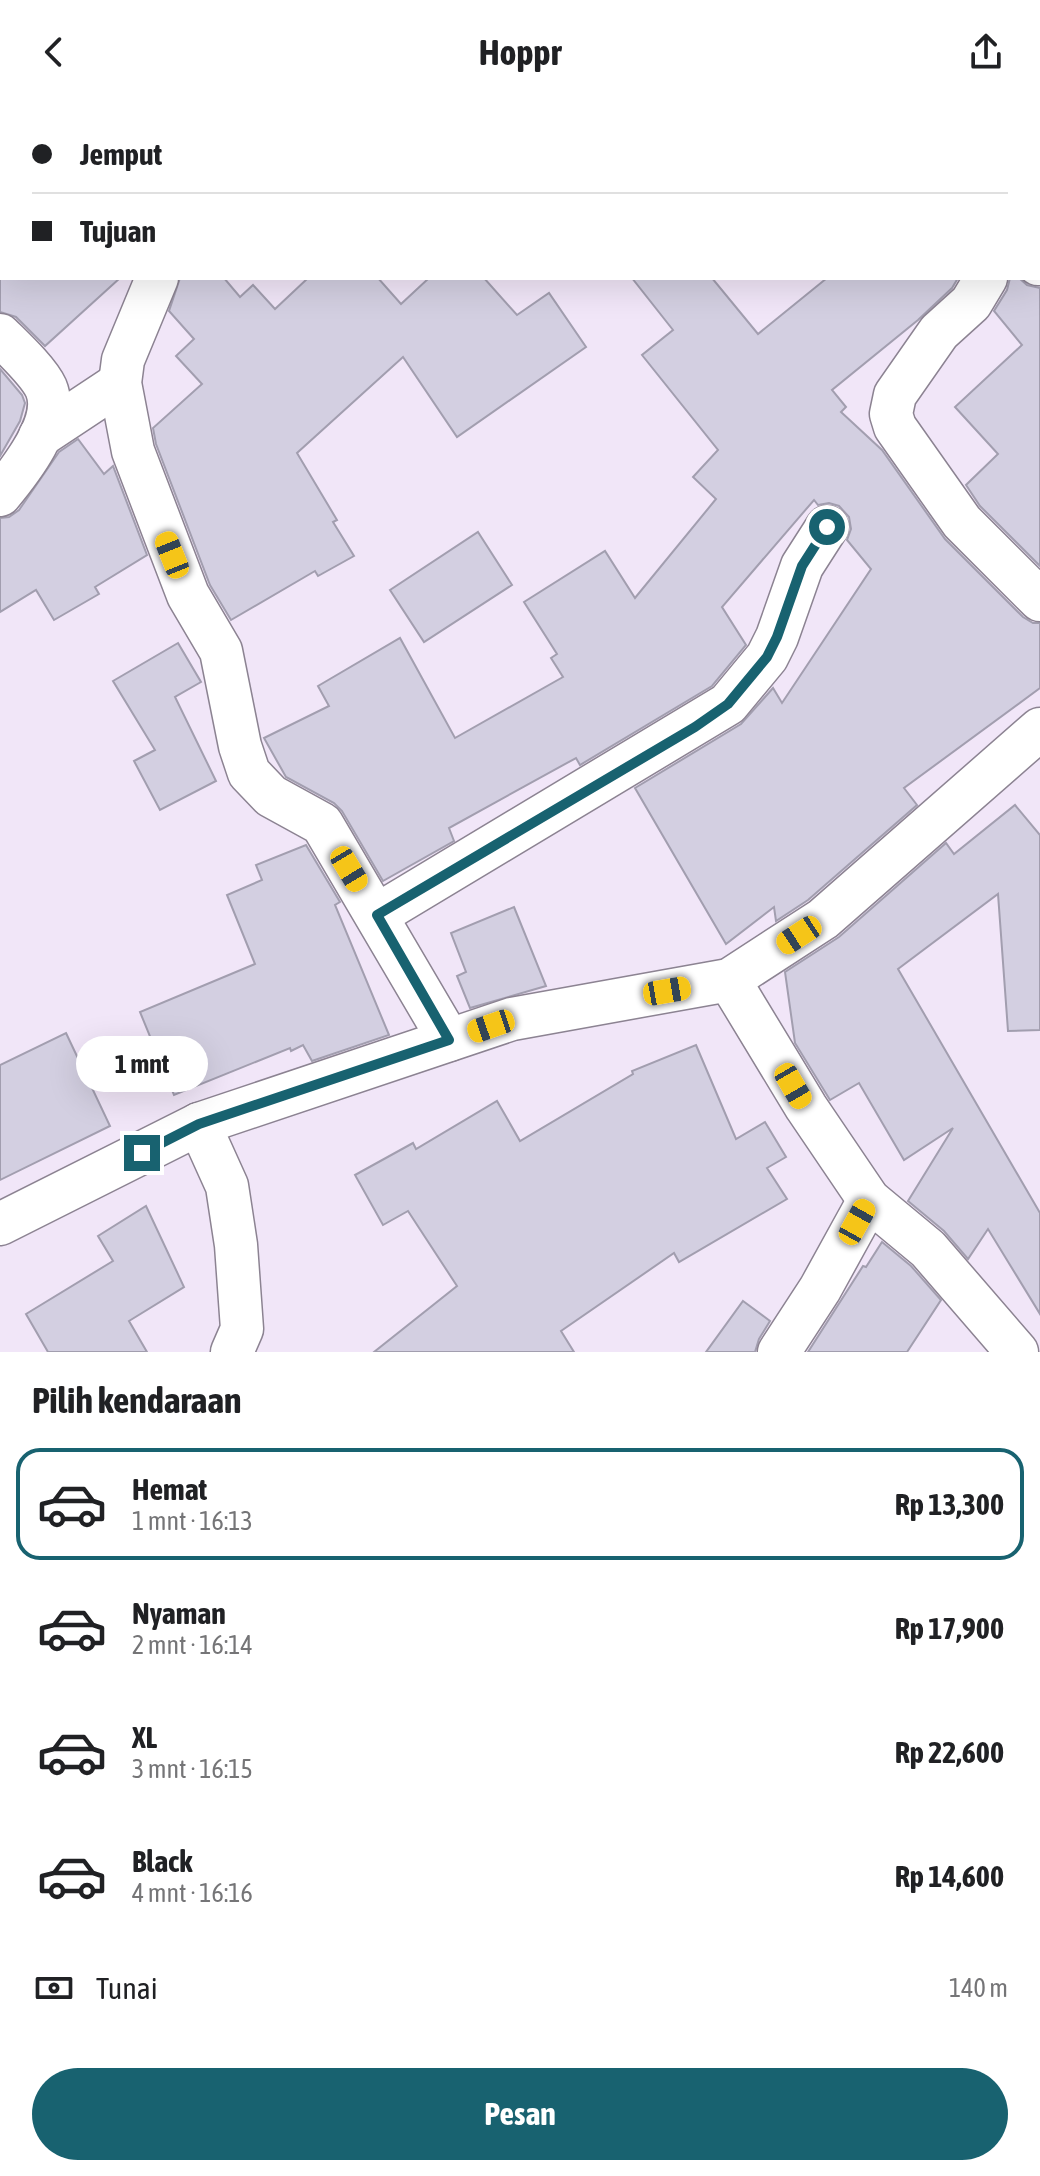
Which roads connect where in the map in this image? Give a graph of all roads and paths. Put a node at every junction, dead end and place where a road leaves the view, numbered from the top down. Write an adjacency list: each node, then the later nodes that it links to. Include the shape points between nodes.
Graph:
1 (156, 280): 4 (street, via 123,360)
2 (985, 280): 8 (street, via 971,303 939,332 895,395 891,414 962,522)
3 (0, 335): 5 (street, via 47,390 48,412)
4 (120, 383): 5 (street); 10 (street, via 133,451 164,535 188,595 221,651 249,773 271,796 318,819)
5 (40, 436): 6 (street)
6 (0, 495)
7 (827, 527): 10 (street, via 802,566 767,657 728,704)
8 (1040, 600)
9 (1040, 729): 11 (street, via 823,919)
10 (377, 915): 12 (street)
11 (729, 980): 12 (street, via 512,1019); 14 (street)
12 (449, 1040): 13 (street)
13 (199, 1124): 15 (street); 16 (street, via 227,1186 236,1245 242,1329)
14 (869, 1200): 17 (street); 18 (street, via 928,1249)
15 (0, 1224)
16 (232, 1352)
17 (779, 1352)
18 (1017, 1352)

